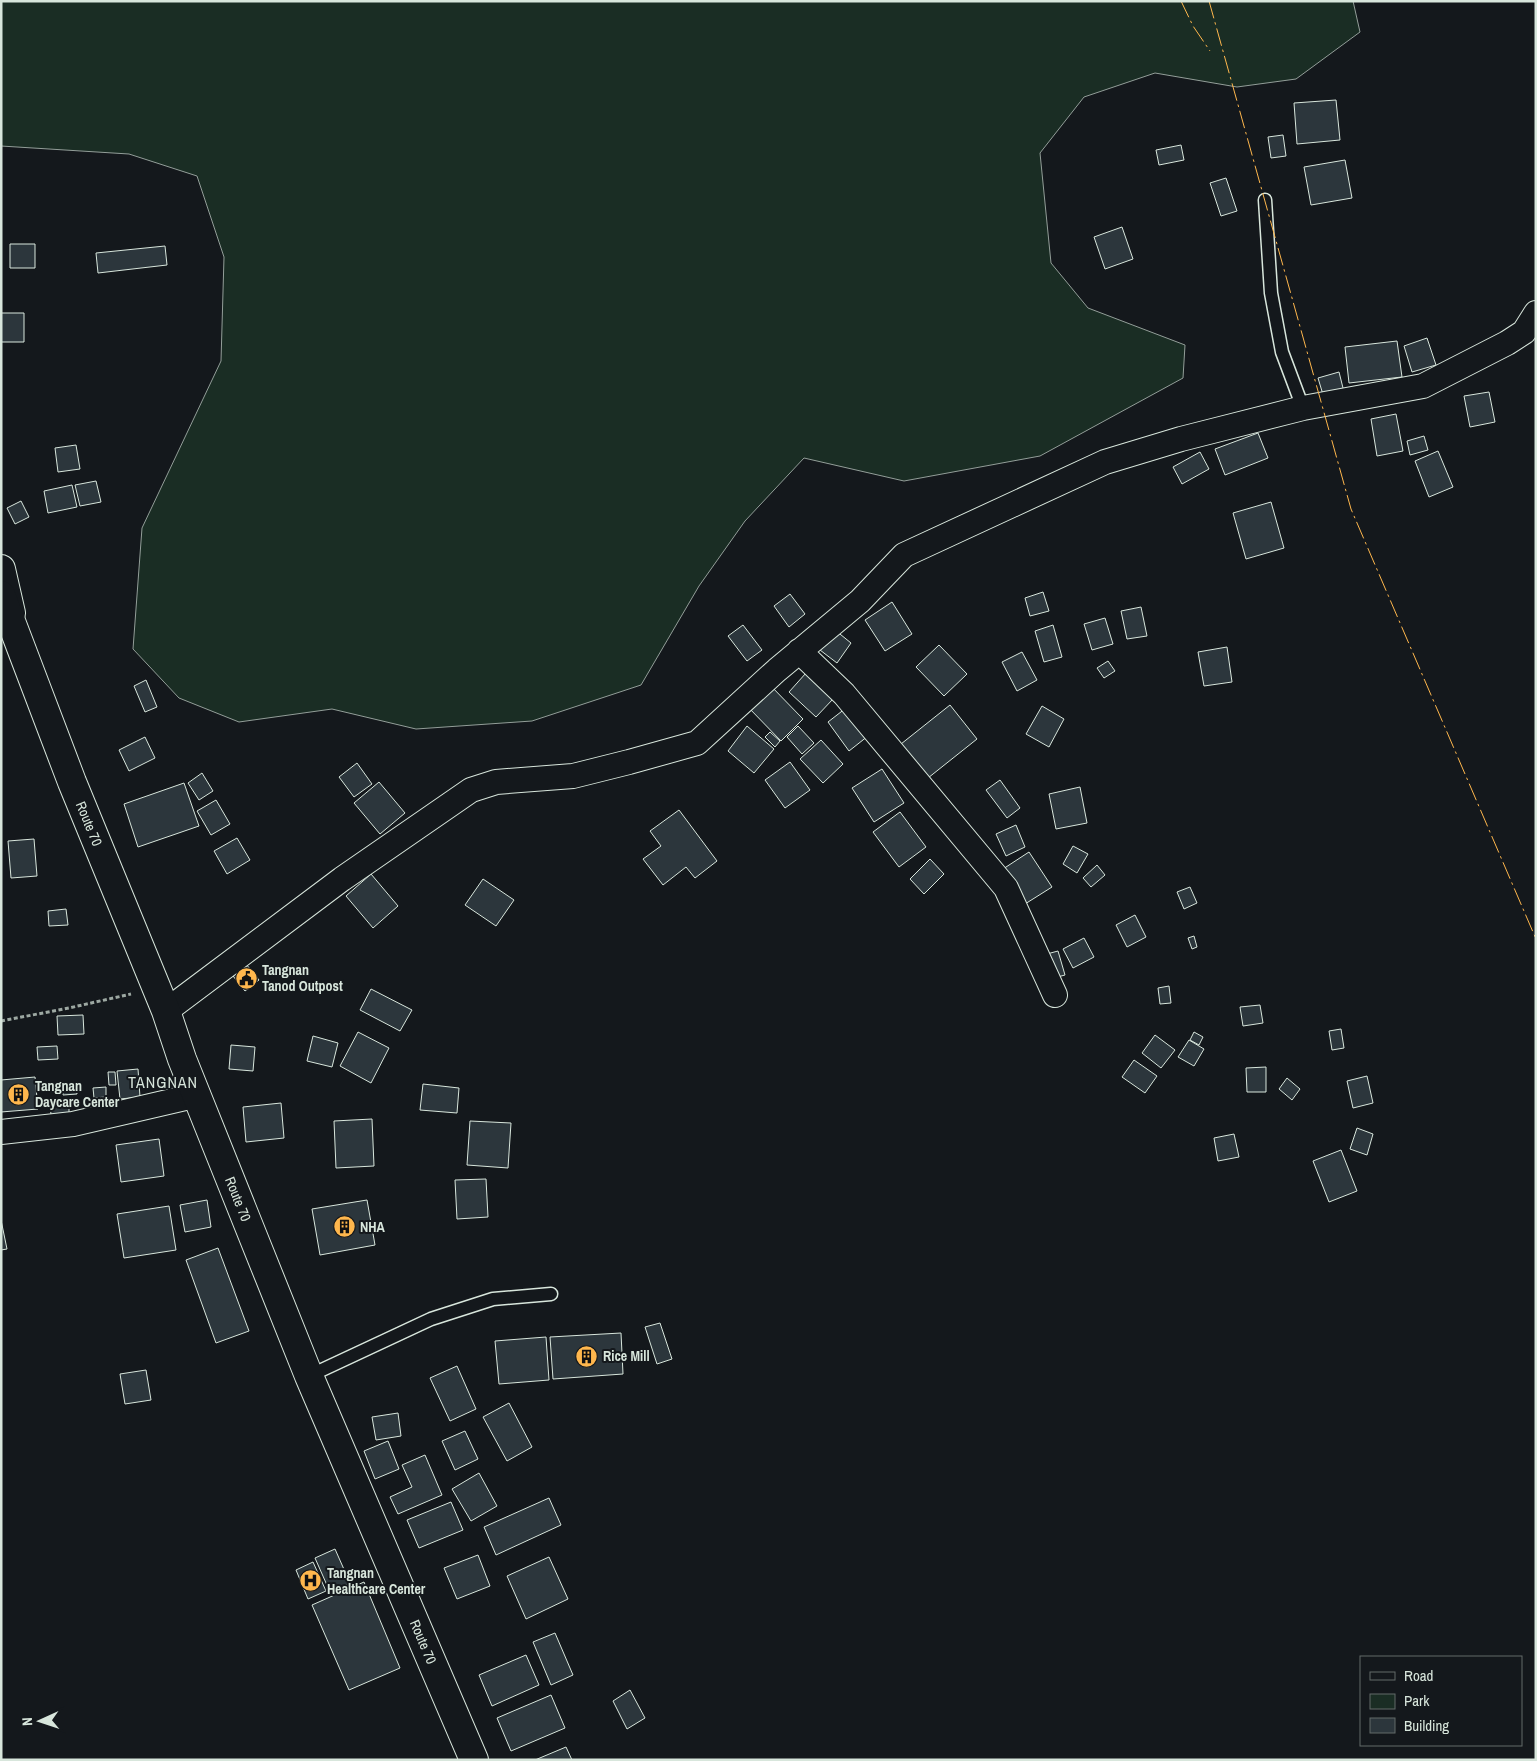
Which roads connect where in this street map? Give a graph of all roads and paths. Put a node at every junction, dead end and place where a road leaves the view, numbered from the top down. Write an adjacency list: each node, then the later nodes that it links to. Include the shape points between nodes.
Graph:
1 (1265, 200): 3 (lane, via 1271,293 1280,344)
2 (1536, 313): 3 (street, via 1524,332 1507,343 1422,386)
3 (1303, 408): 7 (street, via 1105,462 904,555 860,601)
4 (1, 569): 6 (highway, Route 70)
5 (1, 595): 6 (highway, Route 70)
6 (16, 634): 9 (highway, Route 70, via 72,782)
7 (799, 651): 8 (street, via 844,694 1006,888); 9 (street, via 697,743 573,776 496,782 471,790)
8 (1055, 995)
9 (161, 999): 10 (path, via 68,1008); 11 (highway, Route 70)
10 (1, 1021)
11 (198, 1095): 12 (street, via 73,1124); 14 (highway, Route 70)
12 (1, 1132)
13 (551, 1294): 14 (lane, via 493,1299 431,1319)
14 (309, 1376): 15 (highway, Route 70)
15 (474, 1760)

